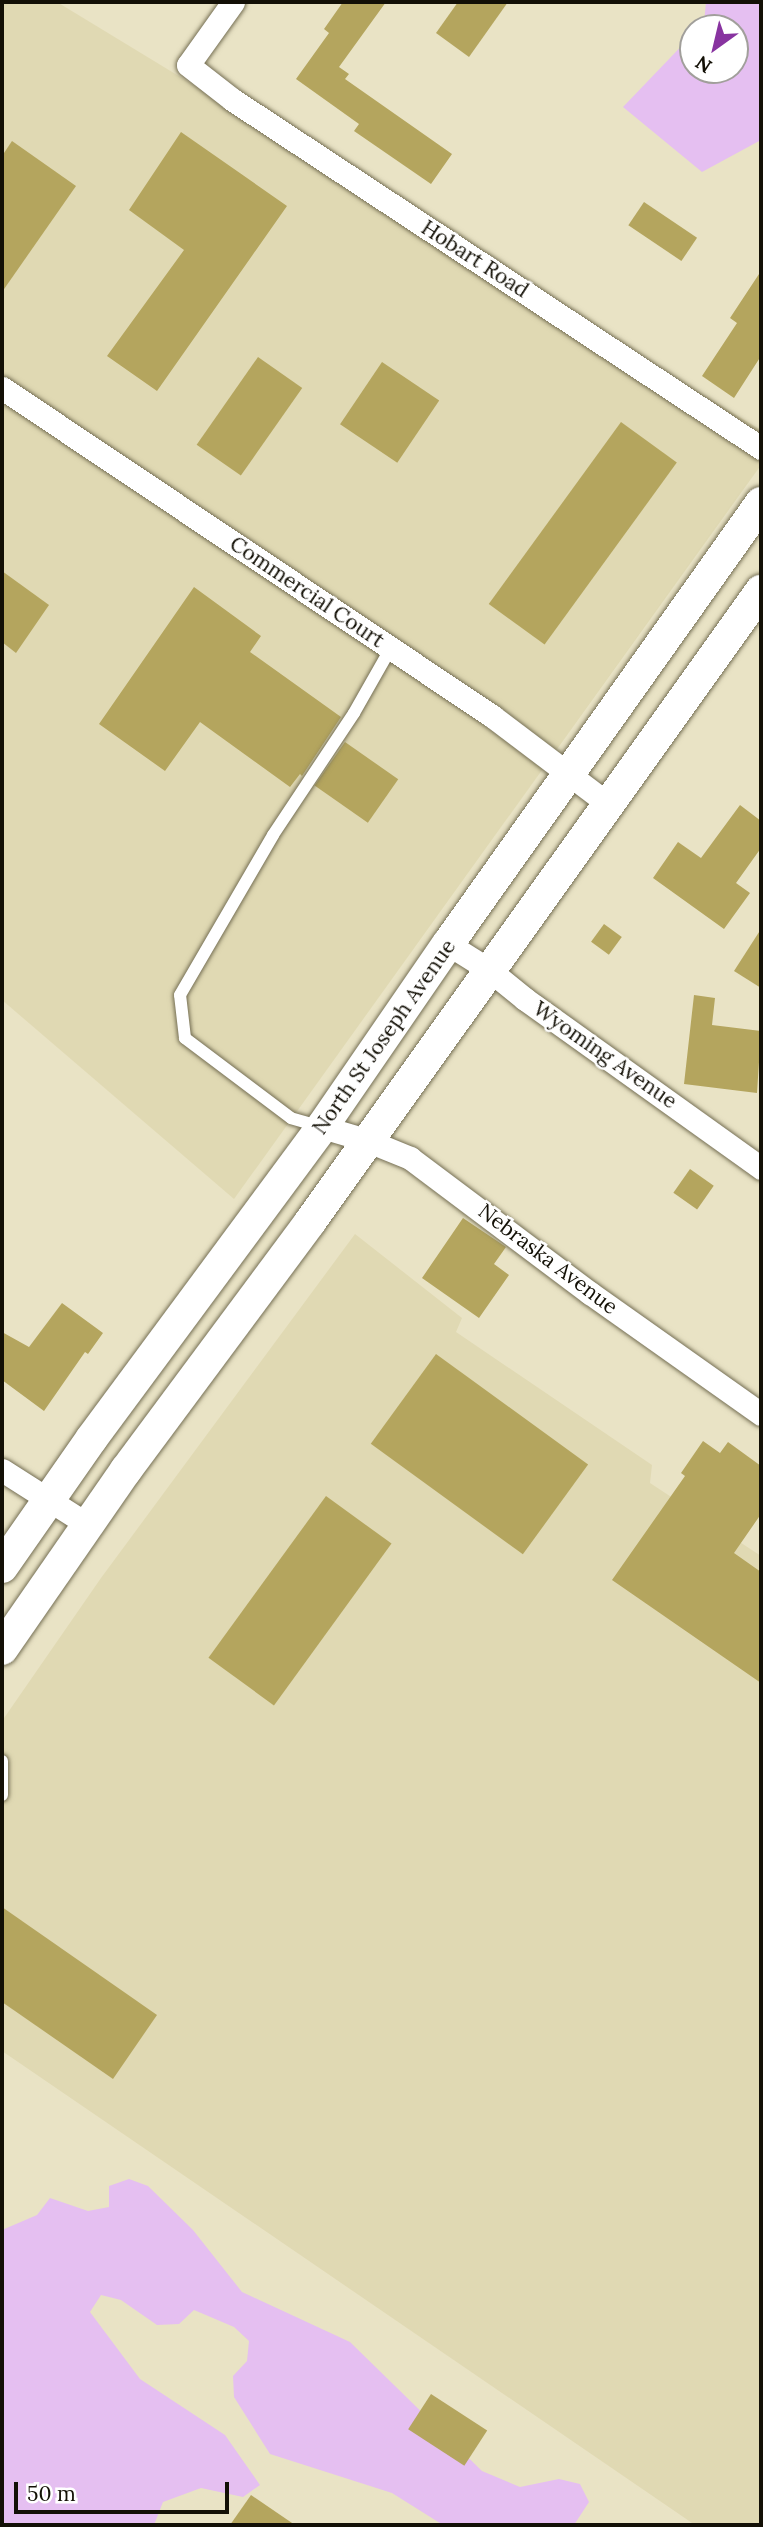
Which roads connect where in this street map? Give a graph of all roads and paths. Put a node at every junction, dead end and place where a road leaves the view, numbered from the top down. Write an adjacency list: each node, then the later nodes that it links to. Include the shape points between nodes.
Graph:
1 (233, 2): 3 (street, Hobart Road, via 188,65 244,107)
2 (2, 388): 6 (street, Commercial Court)
3 (761, 448)
4 (761, 503): 7 (main road, North St Joseph Avenue)
5 (761, 591): 8 (main road)
6 (391, 648): 7 (street, Commercial Court, via 492,716); 11 (lane, via 354,713 272,835 180,995 185,1038 291,1118)
7 (568, 775): 8 (street, Commercial Court); 9 (main road, North St Joseph Avenue)
8 (607, 803): 10 (main road)
9 (448, 944): 10 (street, Wyoming Avenue); 11 (main road, North St Joseph Avenue)
10 (488, 969): 12 (main road); 13 (street, Wyoming Avenue)
11 (322, 1128): 12 (street, Nebraska Avenue); 16 (main road, North St Joseph Avenue)
12 (366, 1140): 14 (street, Nebraska Avenue, via 410,1158); 17 (main road)
13 (761, 1168)
14 (761, 1414)
15 (2, 1470): 16 (street)
16 (48, 1501): 17 (street); 18 (main road, North St Joseph Avenue)
17 (90, 1526): 19 (main road)
18 (2, 1567)
19 (2, 1649)
20 (2, 1761): 21 (lane)
21 (2, 1795)

